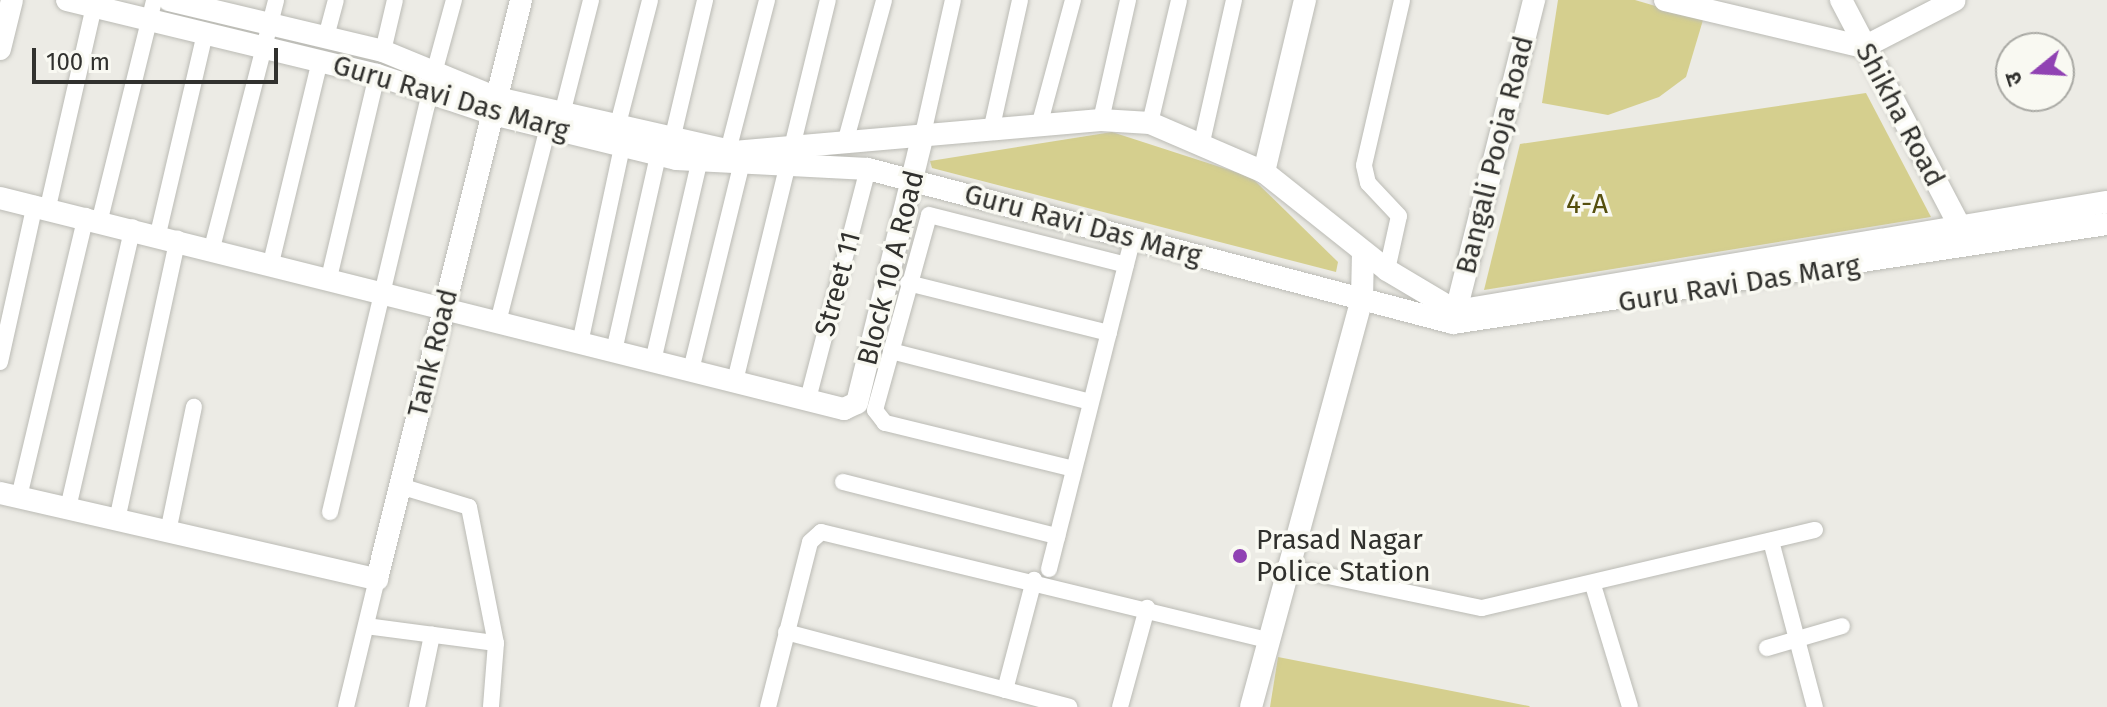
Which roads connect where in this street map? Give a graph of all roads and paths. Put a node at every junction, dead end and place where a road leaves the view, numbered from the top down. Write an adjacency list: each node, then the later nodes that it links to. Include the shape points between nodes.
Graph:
1 (12, 0): 34 (street)
2 (67, 0): 28 (street, Guru Ravi Das Marg)
3 (169, 0): 27 (street, Guru Ravi Das Marg)
4 (276, 0): 30 (street)
5 (336, 0): 32 (street)
6 (395, 0): 36 (street)
7 (454, 0): 39 (street)
8 (521, 0): 40 (street, Tank Road)
9 (591, 0): 42 (street)
10 (650, 0): 47 (street)
11 (705, 0): 50 (street)
12 (767, 0): 51 (street)
13 (828, 0): 52 (street)
14 (884, 0): 49 (street)
15 (953, 0): 46 (street)
16 (1020, 0): 45 (street)
17 (1073, 0): 44 (street)
18 (1128, 0): 41 (street)
19 (1179, 0): 43 (street)
20 (1234, 0): 48 (street)
21 (1305, 0): 55 (street)
22 (1402, 0): 70 (street, via 1364,165 1368,183 1399,216)
23 (1534, 0): 76 (street, Bangali Pooja Road)
24 (1665, 0): 33 (street)
25 (1841, 0): 33 (street, Shikha Road)
26 (1955, 0): 33 (street)
27 (212, 5): 30 (street, Guru Ravi Das Marg)
28 (94, 6): 29 (street, Guru Ravi Das Marg); 59 (street)
29 (151, 10): 31 (street, Guru Ravi Das Marg); 60 (street)
30 (270, 25): 32 (street, Guru Ravi Das Marg); 35 (street)
31 (205, 34): 35 (street, Guru Ravi Das Marg); 64 (street)
32 (326, 37): 36 (street, Guru Ravi Das Marg)
33 (1864, 47): 63 (street, Shikha Road)
34 (0, 49)
35 (264, 49): 37 (street, Guru Ravi Das Marg); 66 (street)
36 (383, 51): 39 (street, Guru Ravi Das Marg)
37 (320, 61): 38 (street, Guru Ravi Das Marg); 68 (street)
38 (377, 75): 39 (street, Guru Ravi Das Marg); 71 (street)
39 (432, 82): 40 (street, Guru Ravi Das Marg); 73 (street)
40 (495, 106): 42 (street, Guru Ravi Das Marg); 75 (street, Tank Road)
41 (1101, 120): 43 (street, Guru Ravi Das Marg); 44 (street, Guru Ravi Das Marg)
42 (555, 121): 47 (street, Guru Ravi Das Marg); 77 (street)
43 (1150, 123): 48 (street, Guru Ravi Das Marg)
44 (1039, 126): 45 (street, Guru Ravi Das Marg)
45 (991, 131): 46 (street, Guru Ravi Das Marg)
46 (923, 134): 49 (street, Guru Ravi Das Marg); 56 (street, Block 10 A Road)
47 (620, 138): 50 (street, Guru Ravi Das Marg); 79 (street)
48 (1202, 142): 55 (street, Guru Ravi Das Marg)
49 (845, 143): 52 (street, Guru Ravi Das Marg)
50 (665, 148): 51 (street, Guru Ravi Das Marg); 53 (street, Guru Ravi Das Marg); 80 (street)
51 (735, 159): 52 (street, Guru Ravi Das Marg); 53 (street, Guru Ravi Das Marg); 84 (street)
52 (790, 159): 54 (street, Guru Ravi Das Marg); 85 (street)
53 (699, 163): 82 (street)
54 (868, 169): 56 (street, Guru Ravi Das Marg); 86 (street, Street 11)
55 (1264, 172): 67 (street, Guru Ravi Das Marg)
56 (914, 180): 65 (street, Guru Ravi Das Marg); 86 (street, Block 10 A Road, via 857,403 844,409)
57 (0, 198): 59 (street)
58 (2107, 202): 63 (street, Guru Ravi Das Marg)
59 (42, 205): 60 (street); 83 (street)
60 (93, 217): 62 (street); 92 (street)
61 (2107, 224): 76 (street, Guru Ravi Das Marg)
62 (133, 227): 64 (street); 93 (street)
63 (1961, 229): 76 (street, Guru Ravi Das Marg)
64 (168, 236): 66 (street); 95 (street)
65 (1133, 238): 69 (street); 74 (street, Guru Ravi Das Marg)
66 (212, 248): 68 (street)
67 (1363, 252): 70 (street, Guru Ravi Das Marg); 74 (street)
68 (271, 263): 71 (street)
69 (1126, 265): 72 (street, via 933,214 924,221); 78 (street)
70 (1387, 270): 76 (street, Guru Ravi Das Marg)
71 (329, 278): 73 (street)
72 (908, 283): 78 (street); 81 (street)
73 (380, 292): 75 (street); 94 (street)
74 (1362, 299): 76 (street, Guru Ravi Das Marg); 100 (street)
75 (444, 308): 77 (street); 91 (street, Tank Road)
76 (1455, 317)
77 (498, 322): 79 (street)
78 (1109, 333): 87 (street)
79 (580, 343): 80 (street)
80 (614, 351): 82 (street)
81 (891, 351): 87 (street); 89 (street, via 878,420)
82 (653, 361): 84 (street)
83 (0, 362)
84 (691, 370): 85 (street)
85 (735, 381): 86 (street)
86 (808, 399)
87 (1091, 402): 89 (street)
88 (194, 407): 97 (street)
89 (1074, 469): 98 (street)
90 (843, 482): 98 (street)
91 (400, 486): 102 (street, Tank Road); 112 (street, via 469,507)
92 (10, 495): 93 (street)
93 (68, 508): 95 (street)
94 (330, 512)
95 (117, 520): 97 (street)
96 (1815, 530): 99 (street)
97 (168, 532): 102 (street)
98 (1057, 536): 101 (street)
99 (1771, 541): 104 (street); 110 (street)
100 (1285, 567): 104 (street, via 1482,608); 111 (street)
101 (1049, 569)
102 (377, 579): 106 (street, Tank Road)
103 (1034, 580): 105 (street); 108 (street, via 821,532 810,542); 114 (street)
104 (1593, 585): 122 (street)
105 (1147, 608): 111 (street); 120 (street)
106 (366, 626): 109 (street); 115 (street, Tank Road)
107 (1842, 626): 110 (street)
108 (786, 632): 114 (street); 118 (street)
109 (432, 635): 112 (street); 116 (street)
110 (1797, 639): 113 (street); 123 (street)
111 (1267, 640): 121 (street)
112 (496, 643): 117 (street)
113 (1767, 648)
114 (1009, 696): 119 (street)
115 (346, 707)
116 (417, 707)
117 (491, 707)
118 (768, 707)
119 (1069, 707)
120 (1120, 707)
121 (1251, 707)
122 (1630, 707)
123 (1815, 707)

